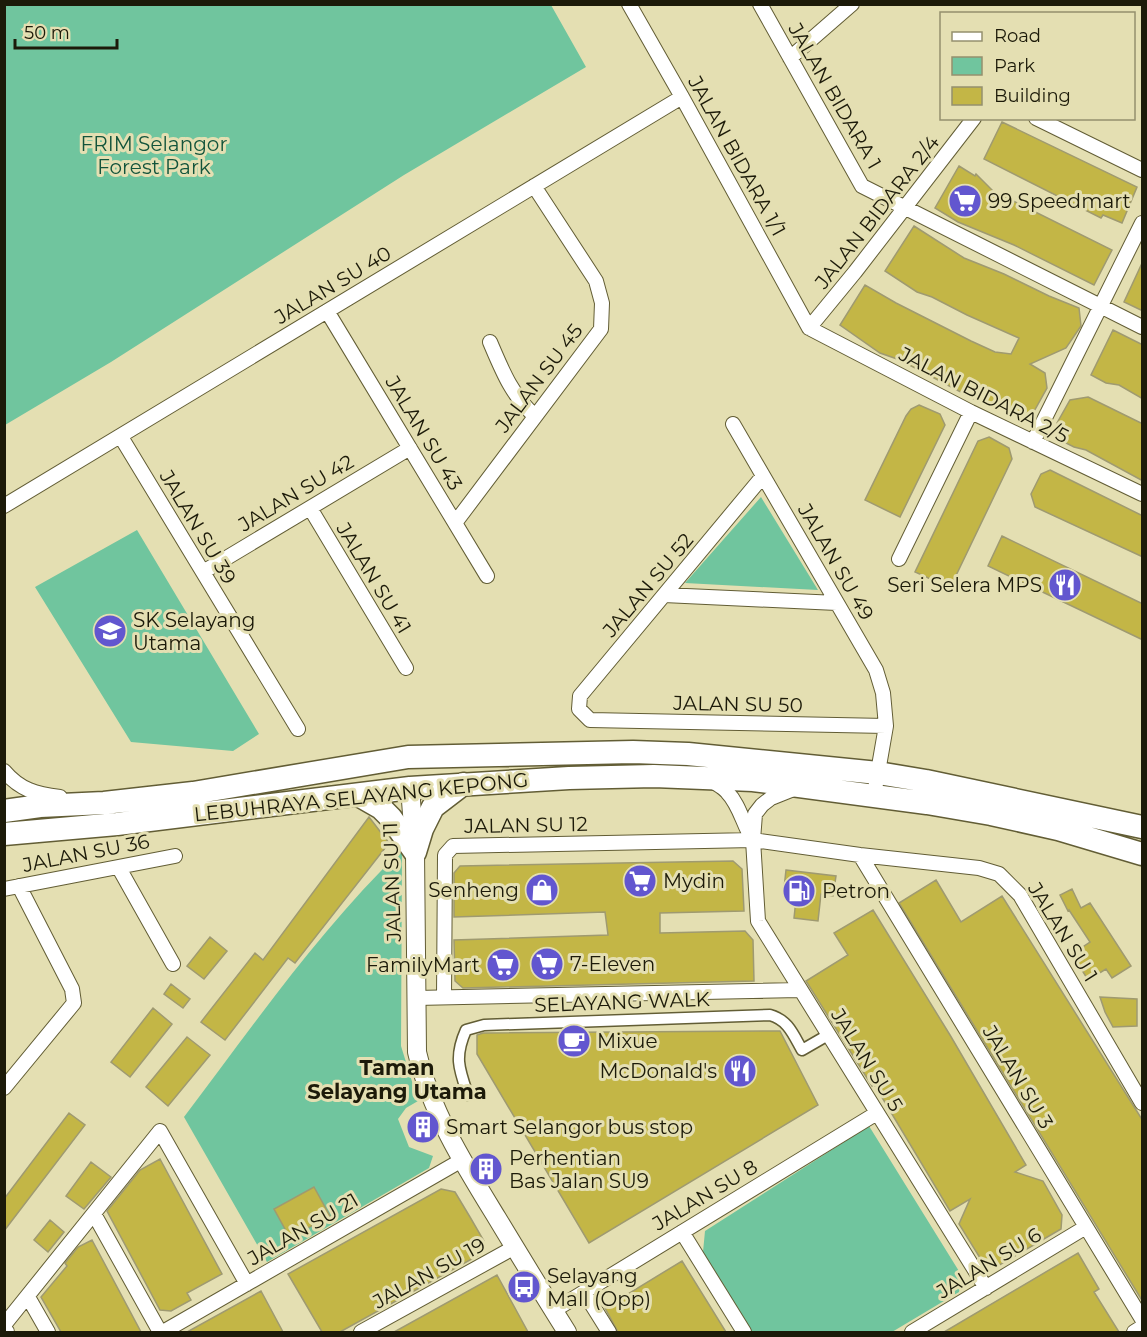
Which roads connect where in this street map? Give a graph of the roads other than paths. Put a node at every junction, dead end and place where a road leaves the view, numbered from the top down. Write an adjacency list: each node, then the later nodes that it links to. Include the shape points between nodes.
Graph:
1 (629, 4): 5 (street, JALAN BIDARA 1/1)
2 (760, 4): 4 (street, JALAN BIDARA 1)
3 (852, 4): 4 (street)
4 (790, 58): 10 (street, JALAN BIDARA 1, via 862,186)
5 (682, 97): 9 (street, JALAN SU 40); 15 (street, JALAN BIDARA 1/1)
6 (972, 120): 10 (street, JALAN BIDARA 2/4)
7 (1040, 120): 8 (street)
8 (1143, 170)
9 (534, 186): 13 (street, JALAN SU 40); 18 (street, JALAN SU 45, via 596,281 602,303 601,329)
10 (905, 208): 12 (street, JALAN BIDARA 1); 15 (street, JALAN BIDARA 2/4)
11 (1143, 223): 12 (street)
12 (1101, 306): 14 (street, JALAN BIDARA 1); 21 (street)
13 (327, 311): 20 (street, JALAN SU 40); 22 (street, JALAN SU 43)
14 (1143, 327)
15 (809, 328): 17 (street, JALAN BIDARA 2/5)
16 (490, 342): 18 (street, via 507,382)
17 (971, 412): 21 (street, JALAN BIDARA 2/5); 28 (street)
18 (536, 416): 27 (street, JALAN SU 45)
19 (733, 424): 23 (street, JALAN SU 49)
20 (121, 437): 25 (street, JALAN SU 40); 29 (street, JALAN SU 39)
21 (1033, 442): 24 (street, JALAN BIDARA 2/5)
22 (410, 448): 26 (street, JALAN SU 42); 27 (street, JALAN SU 43)
23 (763, 476): 31 (street, JALAN SU 52); 32 (street, JALAN SU 49)
24 (1143, 494)
25 (4, 506)
26 (309, 508): 29 (street, JALAN SU 42); 33 (street, JALAN SU 41)
27 (455, 523): 30 (street, JALAN SU 43)
28 (899, 559)
29 (203, 572): 36 (street, JALAN SU 39)
30 (487, 576)
31 (664, 595): 32 (street); 34 (street, JALAN SU 52, via 580,696 579,709)
32 (837, 603): 35 (street, JALAN SU 49, via 876,670)
33 (406, 668)
34 (590, 720): 35 (street, JALAN SU 50)
35 (886, 726): 39 (street, JALAN SU 49)
36 (298, 729)
37 (491, 755): 39 (main road, LEBUHRAYA SELAYANG KEPONG, via 666,753); 44 (main road, via 433,772); 45 (main road, LEBUHRAYA SELAYANG KEPONG, via 408,757)
38 (5, 772): 41 (street); 48 (street, via 32,792)
39 (878, 773): 46 (street, JALAN SU 49); 50 (main road, LEBUHRAYA SELAYANG KEPONG)
40 (708, 778): 42 (main road, LEBUHRAYA SELAYANG KEPONG, via 569,778); 43 (main road, LEBUHRAYA SELAYANG KEPONG); 52 (street, JALAN SU 5, via 727,791)
41 (4, 781)
42 (463, 784): 44 (main road, LEBUHRAYA SELAYANG KEPONG); 53 (main road, via 433,807)
43 (800, 786): 46 (main road, LEBUHRAYA SELAYANG KEPONG); 52 (street, JALAN SU 5, via 762,805 755,814)
44 (411, 788): 45 (main road, via 399,778 386,776); 47 (main road, LEBUHRAYA SELAYANG KEPONG); 53 (street, JALAN SU 11)
45 (218, 789): 48 (main road, LEBUHRAYA SELAYANG KEPONG)
46 (874, 795): 54 (main road, LEBUHRAYA SELAYANG KEPONG, via 991,814)
47 (360, 796): 51 (main road, LEBUHRAYA SELAYANG KEPONG); 53 (main road, via 386,813)
48 (104, 803): 49 (main road, LEBUHRAYA SELAYANG KEPONG)
49 (4, 811)
50 (1143, 827)
51 (4, 834)
52 (753, 840): 55 (street, JALAN SU 1); 60 (street, JALAN SU 5, via 758,921); 61 (street, JALAN SU 12, via 453,846 445,855)
53 (416, 852): 62 (street, JALAN SU 11)
54 (1143, 854)
55 (860, 855): 67 (street, JALAN SU 1, via 979,868 999,874 1020,895); 71 (street, JALAN SU 3)
56 (175, 856): 57 (street, JALAN SU 36)
57 (119, 868): 58 (street, JALAN SU 36); 59 (street)
58 (12, 887): 65 (street, via 72,988 74,1003)
59 (173, 964)
60 (800, 990): 61 (street); 63 (street, JALAN SU 5)
61 (444, 997): 62 (street)
62 (416, 998): 69 (street, JALAN SU 11, via 417,1052 422,1072)
63 (828, 1035): 66 (street, SELAYANG WALK, via 802,1050 781,1018 770,1015 484,1024 466,1030 460,1043 458,1067); 68 (street, JALAN SU 5)
64 (4, 1066): 65 (street)
65 (8, 1084)
66 (468, 1095)
67 (1143, 1103)
68 (877, 1113): 72 (street, JALAN SU 8); 75 (street, JALAN SU 5)
69 (462, 1160): 73 (street, JALAN SU 11); 74 (street, JALAN SU 21)
70 (94, 1215): 74 (street, via 160,1131); 77 (street); 83 (street)
71 (1086, 1227): 75 (street, JALAN SU 6); 79 (street, JALAN SU 3)
72 (682, 1232): 76 (street, JALAN SU 8); 87 (street)
73 (515, 1247): 78 (street, JALAN SU 11); 84 (street, JALAN SU 19)
74 (247, 1284): 83 (street, JALAN SU 21)
75 (986, 1288): 88 (street, JALAN SU 6)
76 (584, 1292): 78 (street, JALAN SU 8); 86 (street)
77 (28, 1296): 80 (street); 82 (street)
78 (554, 1311): 85 (street, JALAN SU 11)
79 (1143, 1319)
80 (4, 1325)
81 (1143, 1327): 89 (street)
82 (48, 1332)
83 (161, 1332)
84 (361, 1332)
85 (567, 1332)
86 (609, 1332)
87 (744, 1332)
88 (912, 1332)
89 (1134, 1332)

